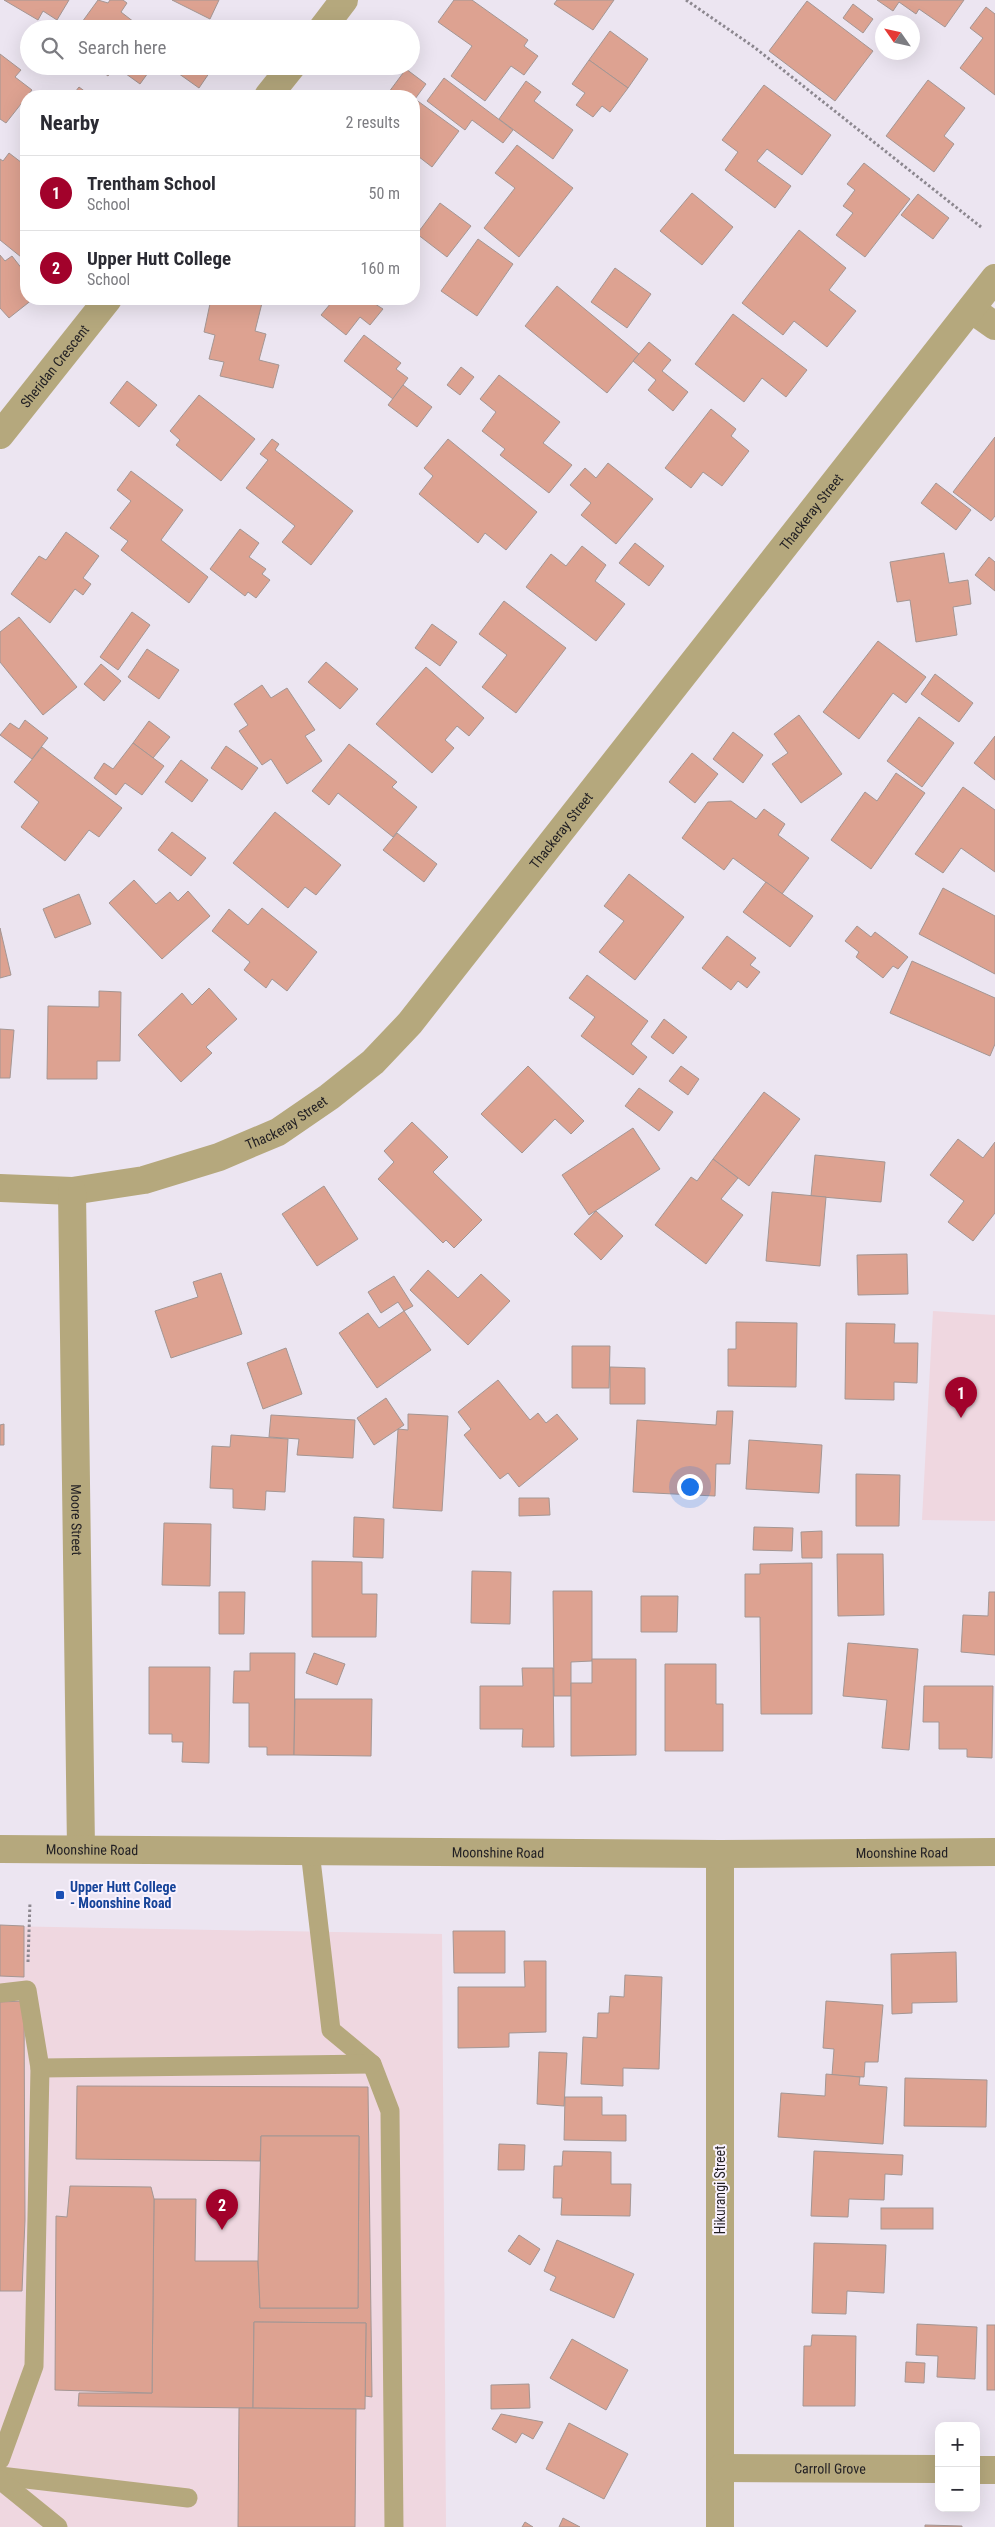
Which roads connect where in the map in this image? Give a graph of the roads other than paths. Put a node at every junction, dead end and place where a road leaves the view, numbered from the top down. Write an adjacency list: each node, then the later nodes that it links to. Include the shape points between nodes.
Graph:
1 (344, 0): 2 (street)
2 (329, 20)
3 (285, 75): 4 (street)
4 (273, 90)
5 (995, 278): 7 (street, Thackeray Street)
6 (103, 305): 9 (street, Sheridan Crescent)
7 (971, 308): 8 (street); 11 (street, Thackeray Street, via 410,1023 373,1062 330,1097 278,1132 218,1157 144,1180)
8 (995, 326)
9 (0, 435)
10 (0, 1188): 11 (street, Thackeray Street)
11 (72, 1191): 13 (street, Moore Street)
12 (0, 1849): 13 (street, Moonshine Road)
13 (81, 1849): 14 (street, Moonshine Road)
14 (310, 1852): 16 (street, Moonshine Road); 18 (lane, via 331,2030)
15 (995, 1852): 16 (street, Moonshine Road)
16 (720, 1854): 21 (street, Hikurangi Street)
17 (0, 1993): 19 (lane, via 27,1990)
18 (372, 2064): 19 (lane); 29 (lane, via 390,2111)
19 (40, 2068): 20 (lane, via 34,2366)
20 (0, 2460)
21 (721, 2468): 22 (street, Carroll Grove); 30 (street, Hikurangi Street)
22 (935, 2469)
23 (980, 2470): 24 (street)
24 (995, 2470)
25 (0, 2476): 27 (lane)
26 (0, 2480): 28 (lane)
27 (188, 2498)
28 (58, 2527)
29 (394, 2527)
30 (720, 2527)

